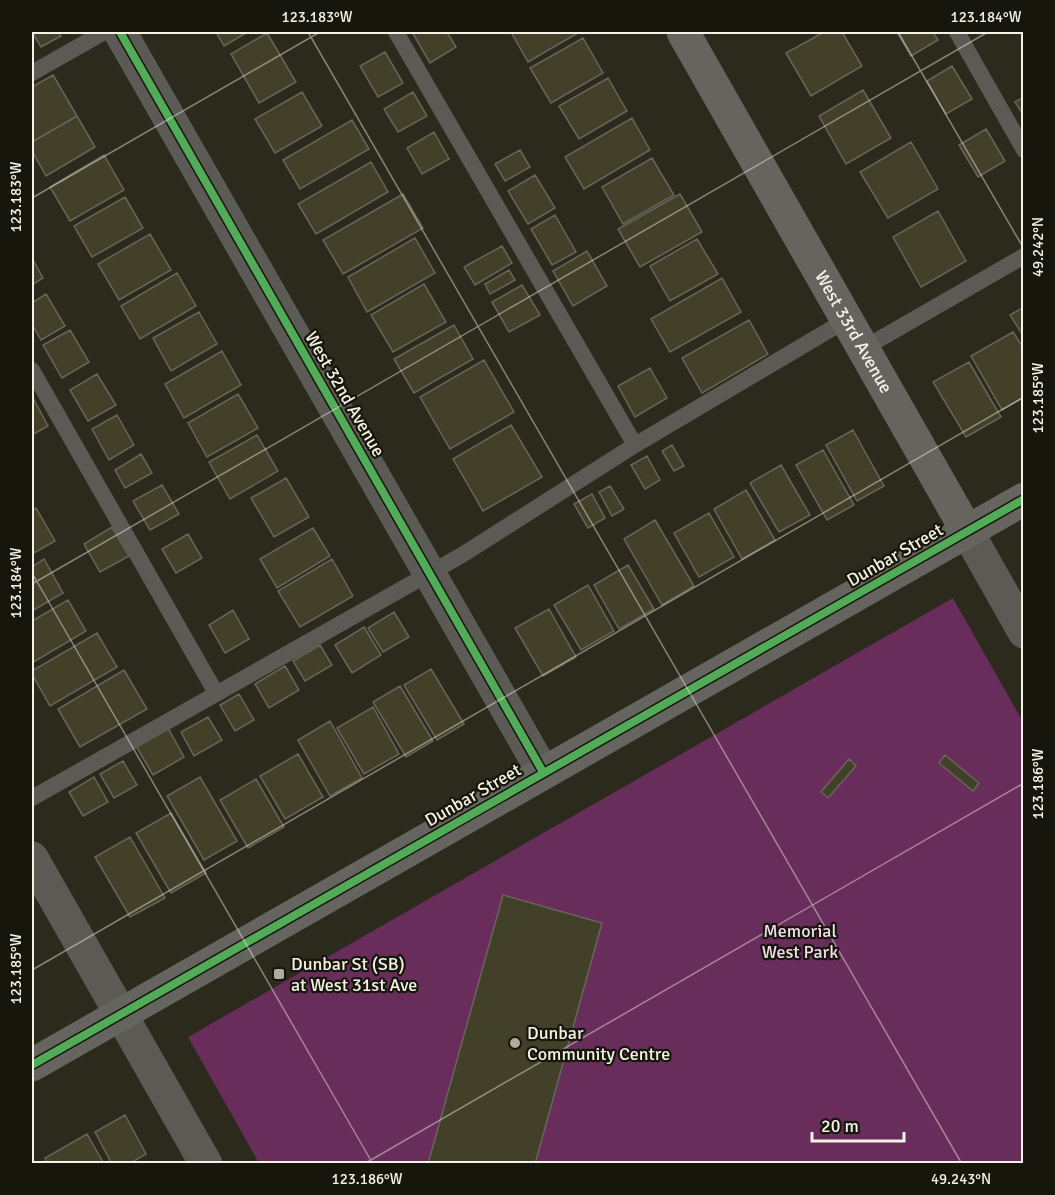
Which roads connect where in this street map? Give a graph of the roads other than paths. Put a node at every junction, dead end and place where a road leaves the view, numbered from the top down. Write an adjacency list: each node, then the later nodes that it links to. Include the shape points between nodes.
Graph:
1 (104, 32): 6 (lane)
2 (120, 32): 15 (street, West 32nd Avenue)
3 (396, 32): 12 (lane)
4 (683, 32): 9 (main road, West 33rd Avenue)
5 (957, 32): 7 (lane)
6 (32, 73)
7 (1023, 150)
8 (1023, 256): 10 (lane)
9 (848, 319): 10 (main road, West 33rd Avenue); 12 (lane)
10 (864, 348): 14 (main road, West 33rd Avenue)
11 (32, 370): 17 (lane)
12 (635, 444): 15 (lane)
13 (1023, 499): 14 (main road, Dunbar Street)
14 (967, 531): 16 (street, West 33rd Avenue); 18 (main road, Dunbar Street)
15 (430, 573): 17 (lane); 18 (street, West 32nd Avenue)
16 (1023, 632)
17 (216, 693): 19 (lane)
18 (543, 772): 21 (main road, Dunbar Street)
19 (32, 798)
20 (32, 858): 21 (street)
21 (121, 1014): 22 (main road, Dunbar Street); 23 (street)
22 (32, 1065)
23 (206, 1164)

